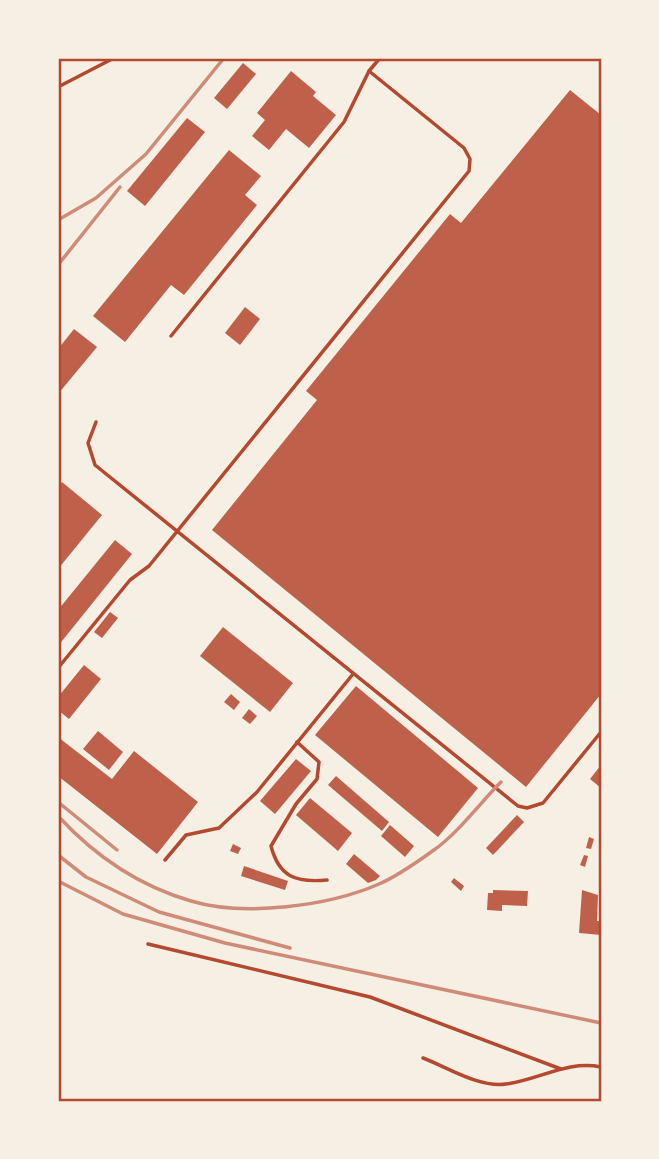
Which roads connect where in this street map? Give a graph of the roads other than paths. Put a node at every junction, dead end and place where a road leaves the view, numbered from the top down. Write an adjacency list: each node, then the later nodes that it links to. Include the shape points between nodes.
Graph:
1 (114, 58): 4 (lane)
2 (380, 58): 3 (lane)
3 (369, 71): 5 (lane, via 344,122); 7 (lane, via 464,148 470,159 469,171)
4 (58, 87)
5 (171, 337)
6 (96, 422): 7 (lane, via 88,443 95,465)
7 (177, 531): 8 (lane); 9 (lane)
8 (58, 668)
9 (353, 673): 10 (lane, via 511,801 527,808 544,803); 11 (lane)
10 (601, 732)
11 (298, 742): 12 (lane, via 257,792 219,828 186,835); 13 (lane, via 320,762 317,779 271,846 276,864 290,876 308,882)
12 (166, 860)
13 (327, 880)
14 (148, 944): 17 (lane, via 369,997)
15 (423, 1058): 17 (lane, via 485,1082 505,1084)
16 (601, 1067): 17 (lane, via 583,1063)
17 (561, 1069)

